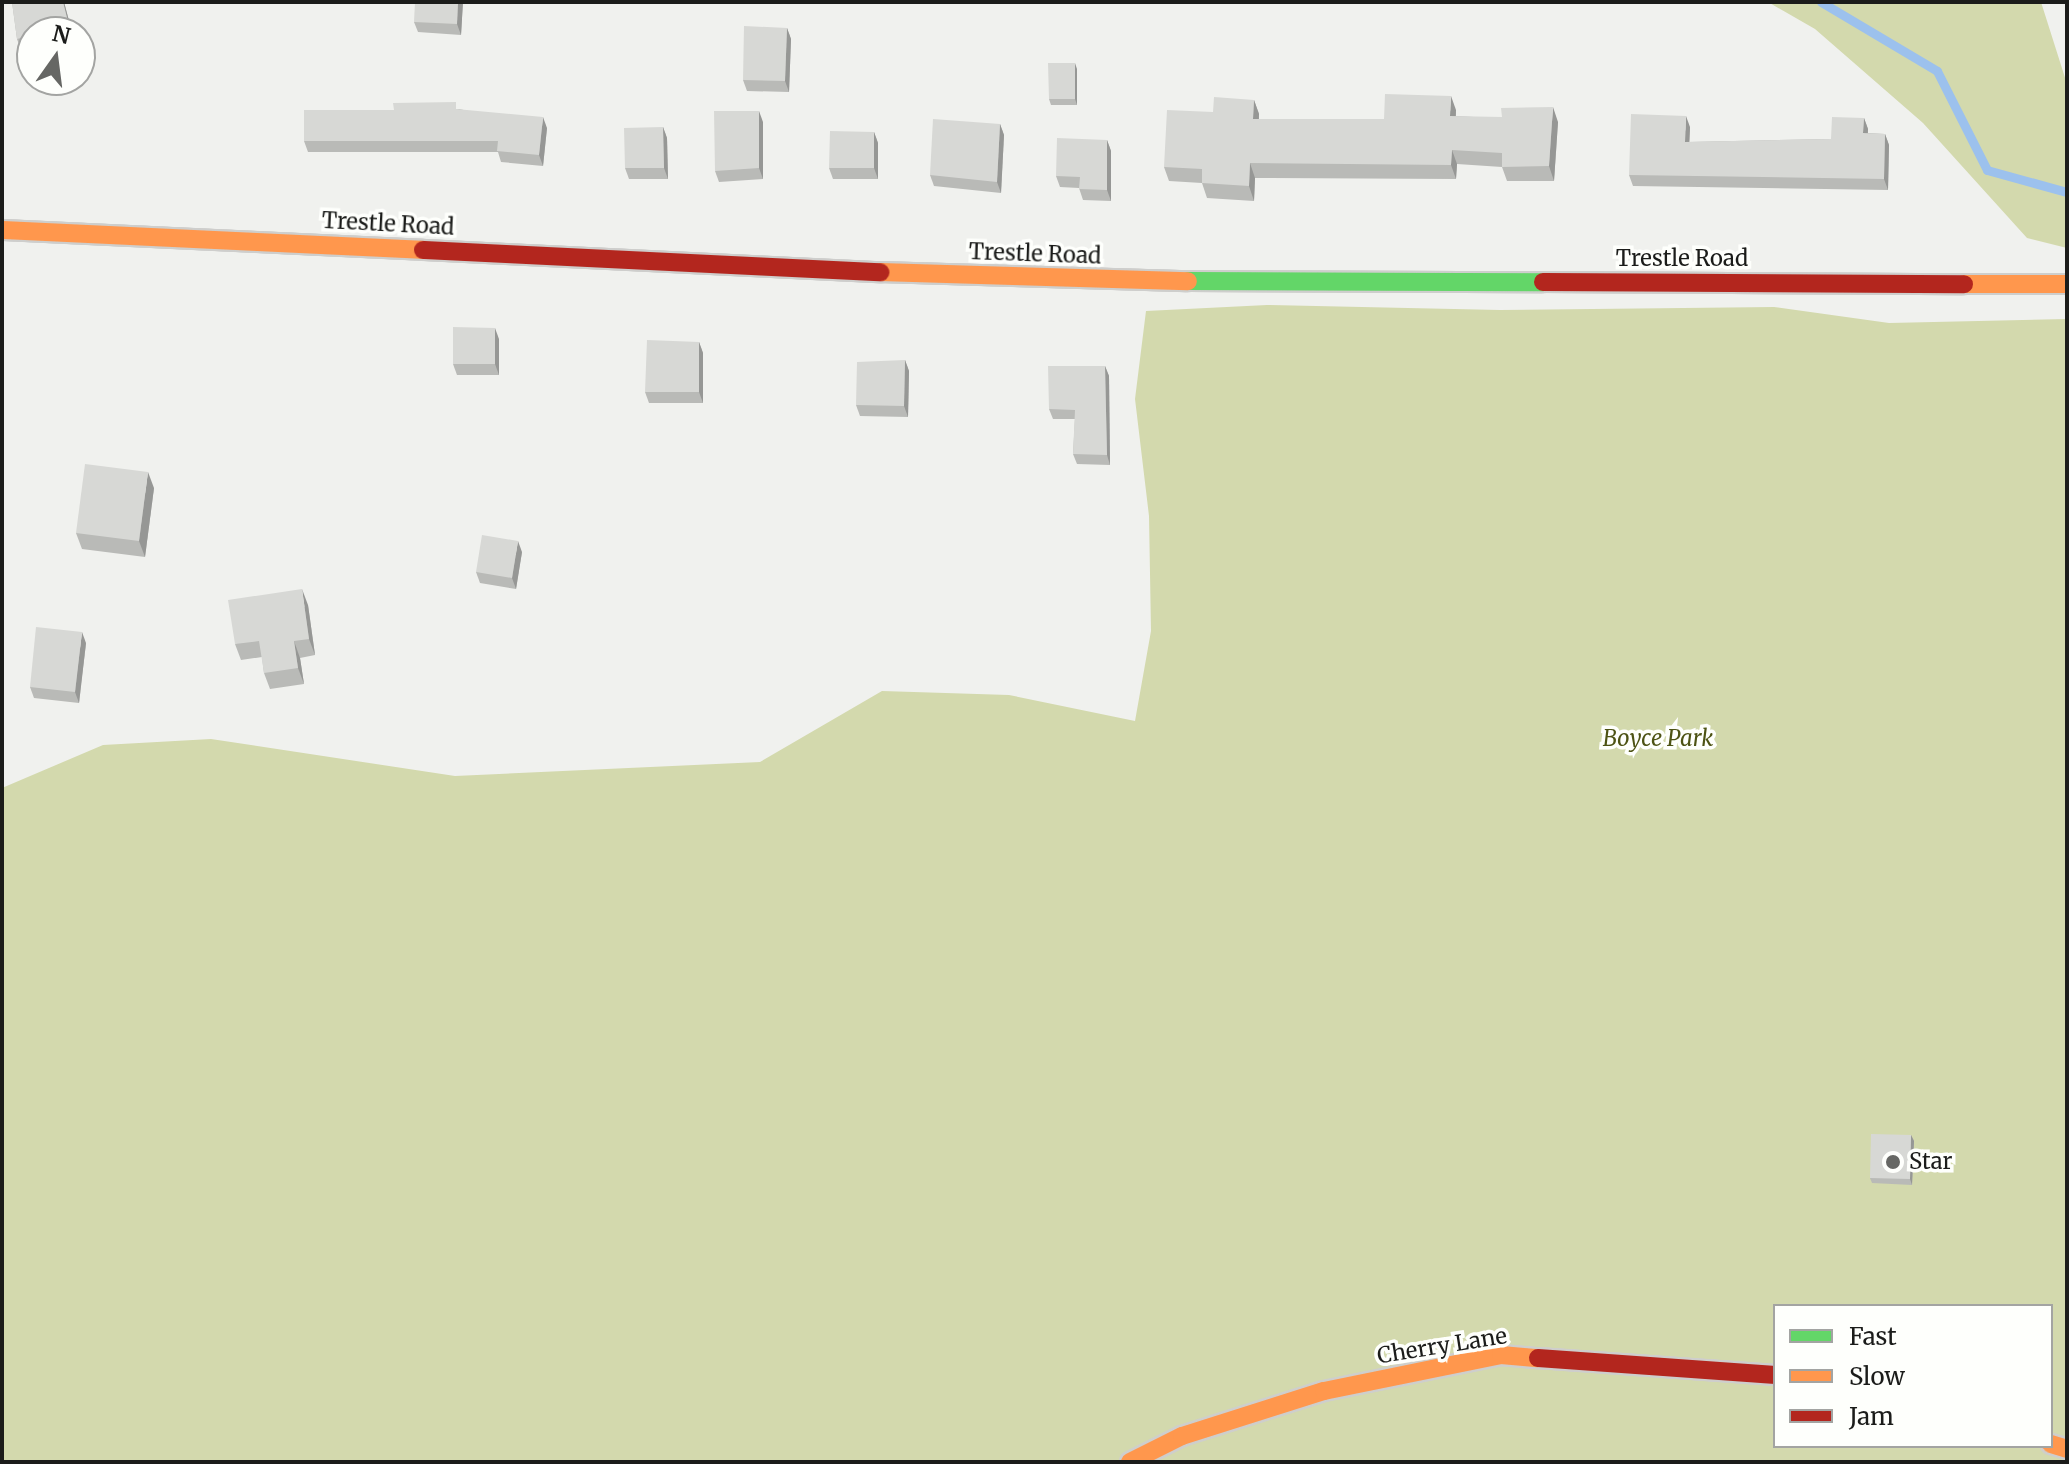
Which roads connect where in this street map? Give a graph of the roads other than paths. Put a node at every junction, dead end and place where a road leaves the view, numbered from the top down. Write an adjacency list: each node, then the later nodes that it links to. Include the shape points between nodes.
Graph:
1 (2, 230): 2 (street, Trestle Road, via 1079,281)
2 (2067, 284)
3 (1773, 1375): 4 (street, Cherry Lane, via 1501,1355 1324,1391 1182,1436)
4 (1130, 1462)

